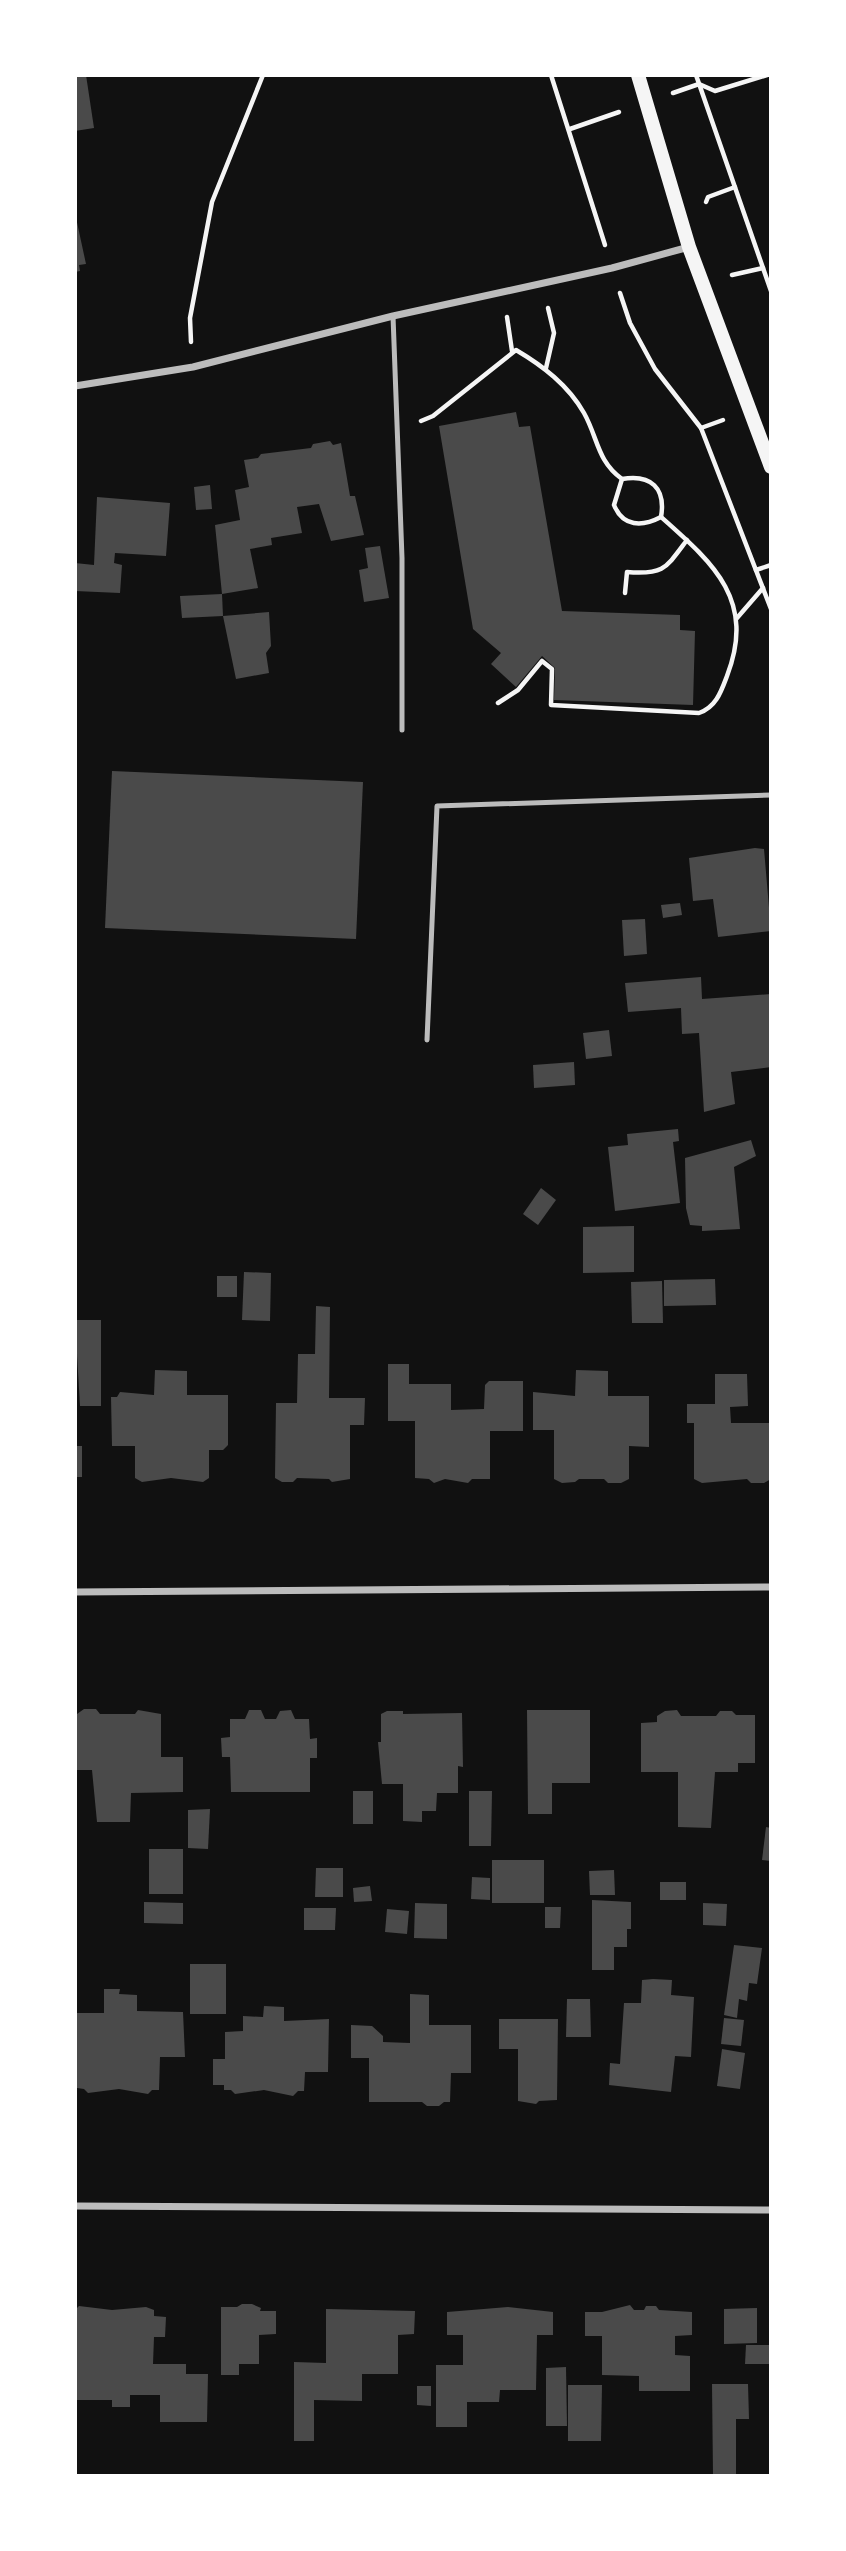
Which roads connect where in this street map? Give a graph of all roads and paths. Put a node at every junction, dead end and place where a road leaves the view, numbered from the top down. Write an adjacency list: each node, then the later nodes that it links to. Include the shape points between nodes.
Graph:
1 (262, 75): 14 (path, via 212,202 190,317)
2 (551, 75): 8 (path)
3 (638, 75): 7 (main road)
4 (696, 75): 6 (path)
5 (767, 75): 6 (path, via 715,91)
6 (699, 84): 10 (path)
7 (689, 247): 8 (street); 18 (main road)
8 (612, 268): 9 (street); 23 (path, via 630,323 701,428)
9 (541, 284): 11 (street); 15 (path, via 554,333)
10 (771, 291)
11 (503, 292): 12 (street); 13 (path)
12 (393, 316): 14 (street); 17 (lane)
13 (512, 351): 15 (path); 17 (path, via 433,416)
14 (193, 368): 16 (street)
15 (546, 368): 19 (path, via 585,415 604,463)
16 (75, 386)
17 (397, 430): 29 (lane)
18 (771, 467)
19 (622, 479): 20 (path, via 639,477 656,484 661,493); 20 (path, via 614,505 621,517 644,525)
20 (661, 517): 21 (path)
21 (687, 540): 25 (path, via 662,571 627,572); 27 (path, via 722,578)
22 (771, 565): 23 (path)
23 (756, 569): 24 (path)
24 (763, 588): 26 (path); 27 (path)
25 (625, 593)
26 (771, 610)
27 (737, 618): 28 (path, via 733,662 713,703 699,713 551,705 552,669 542,661 518,690)
28 (498, 703)
29 (402, 730)
30 (771, 795): 31 (lane, via 437,806)
31 (427, 1040)
32 (771, 1587): 33 (street)
33 (75, 1592)
34 (75, 2206): 35 (street)
35 (771, 2210)

